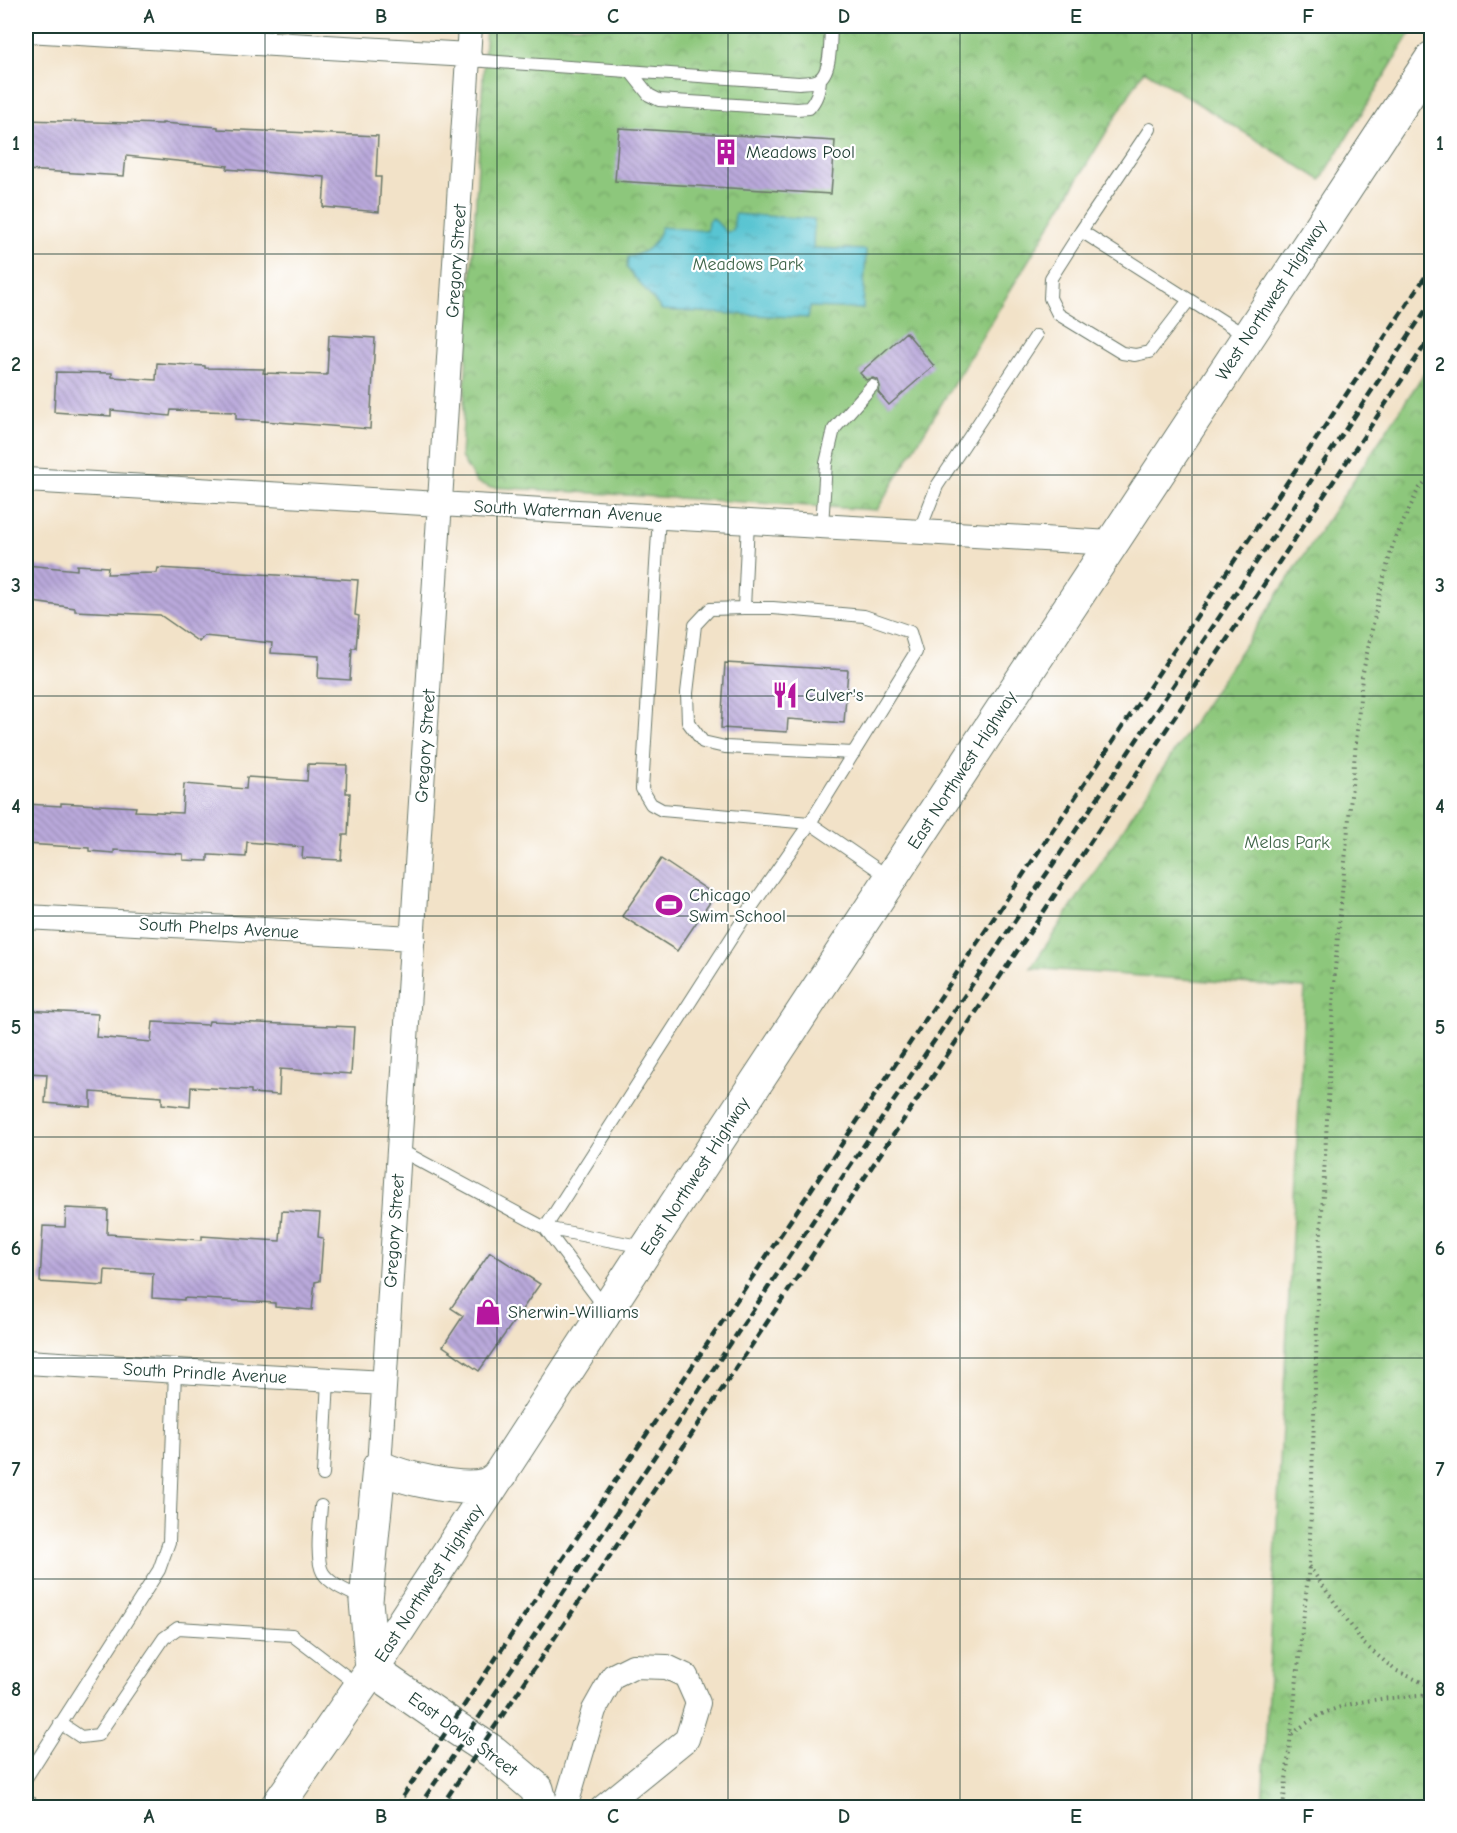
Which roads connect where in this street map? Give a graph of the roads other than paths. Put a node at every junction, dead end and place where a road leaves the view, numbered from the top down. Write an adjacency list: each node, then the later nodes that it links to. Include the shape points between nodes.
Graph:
1 (470, 26): 4 (street, Gregory Street)
2 (831, 26): 7 (lane, via 829,62)
3 (26, 30): 4 (street)
4 (469, 57): 6 (lane); 15 (street, Gregory Street)
5 (1431, 58): 12 (main road, West Northwest Highway)
6 (630, 71): 7 (lane, via 799,83); 7 (lane, via 659,100 797,109 809,108 815,101)
7 (820, 80)
8 (1150, 129): 9 (lane)
9 (1081, 231): 10 (lane); 10 (lane, via 1051,278 1050,298 1058,314 1122,353 1135,356 1149,352)
10 (1190, 300): 12 (lane)
11 (1036, 336): 19 (lane, via 937,486)
12 (1247, 337): 20 (main road, West Northwest Highway)
13 (872, 386): 18 (lane, via 834,429 826,463)
14 (26, 480): 15 (street, South Waterman Avenue)
15 (441, 504): 16 (street, South Waterman Avenue); 26 (street, Gregory Street)
16 (659, 516): 17 (street, South Waterman Avenue); 23 (lane, via 642,789 651,804 662,810)
17 (748, 522): 18 (street, South Waterman Avenue); 21 (lane)
18 (822, 526): 19 (street, South Waterman Avenue)
19 (919, 532): 20 (street, South Waterman Avenue)
20 (1111, 543): 24 (main road, East Northwest Highway)
21 (744, 608): 22 (lane, via 864,616 910,632 916,652); 22 (lane, via 710,609 695,625 687,693 688,722 703,742 725,747)
22 (854, 753): 23 (lane)
23 (810, 823): 24 (lane); 28 (lane, via 748,912)
24 (891, 878): 29 (main road, East Northwest Highway)
25 (26, 917): 26 (street, South Phelps Avenue)
26 (413, 938): 27 (street, Gregory Street)
27 (400, 1150): 28 (lane); 34 (street, Gregory Street)
28 (545, 1228): 29 (lane); 30 (lane)
29 (648, 1248): 30 (main road, East Northwest Highway)
30 (607, 1310): 37 (main road, East Northwest Highway)
31 (26, 1362): 32 (street, South Prindle Avenue)
32 (175, 1371): 33 (street, South Prindle Avenue); 41 (lane, via 169,1542 159,1570)
33 (328, 1380): 34 (street, South Prindle Avenue); 36 (lane)
34 (384, 1383): 35 (street, Gregory Street)
35 (379, 1467): 37 (main road, via 413,1479 462,1486 486,1485); 39 (main road)
36 (323, 1474)
37 (501, 1474): 40 (main road, East Northwest Highway)
38 (321, 1506): 39 (lane, via 318,1550 323,1572)
39 (366, 1601): 40 (main road)
40 (366, 1678): 41 (lane, via 291,1635 178,1628 164,1638 98,1735 81,1737); 43 (main road, East Northwest Highway); 44 (main road, East Davis Street, via 493,1752 537,1790)
41 (60, 1723): 42 (lane)
42 (26, 1778)
43 (276, 1808)
44 (542, 1808)
45 (565, 1808): 46 (street, via 594,1710 613,1676 633,1666 667,1667 686,1676 698,1703 687,1739)
46 (602, 1808)

